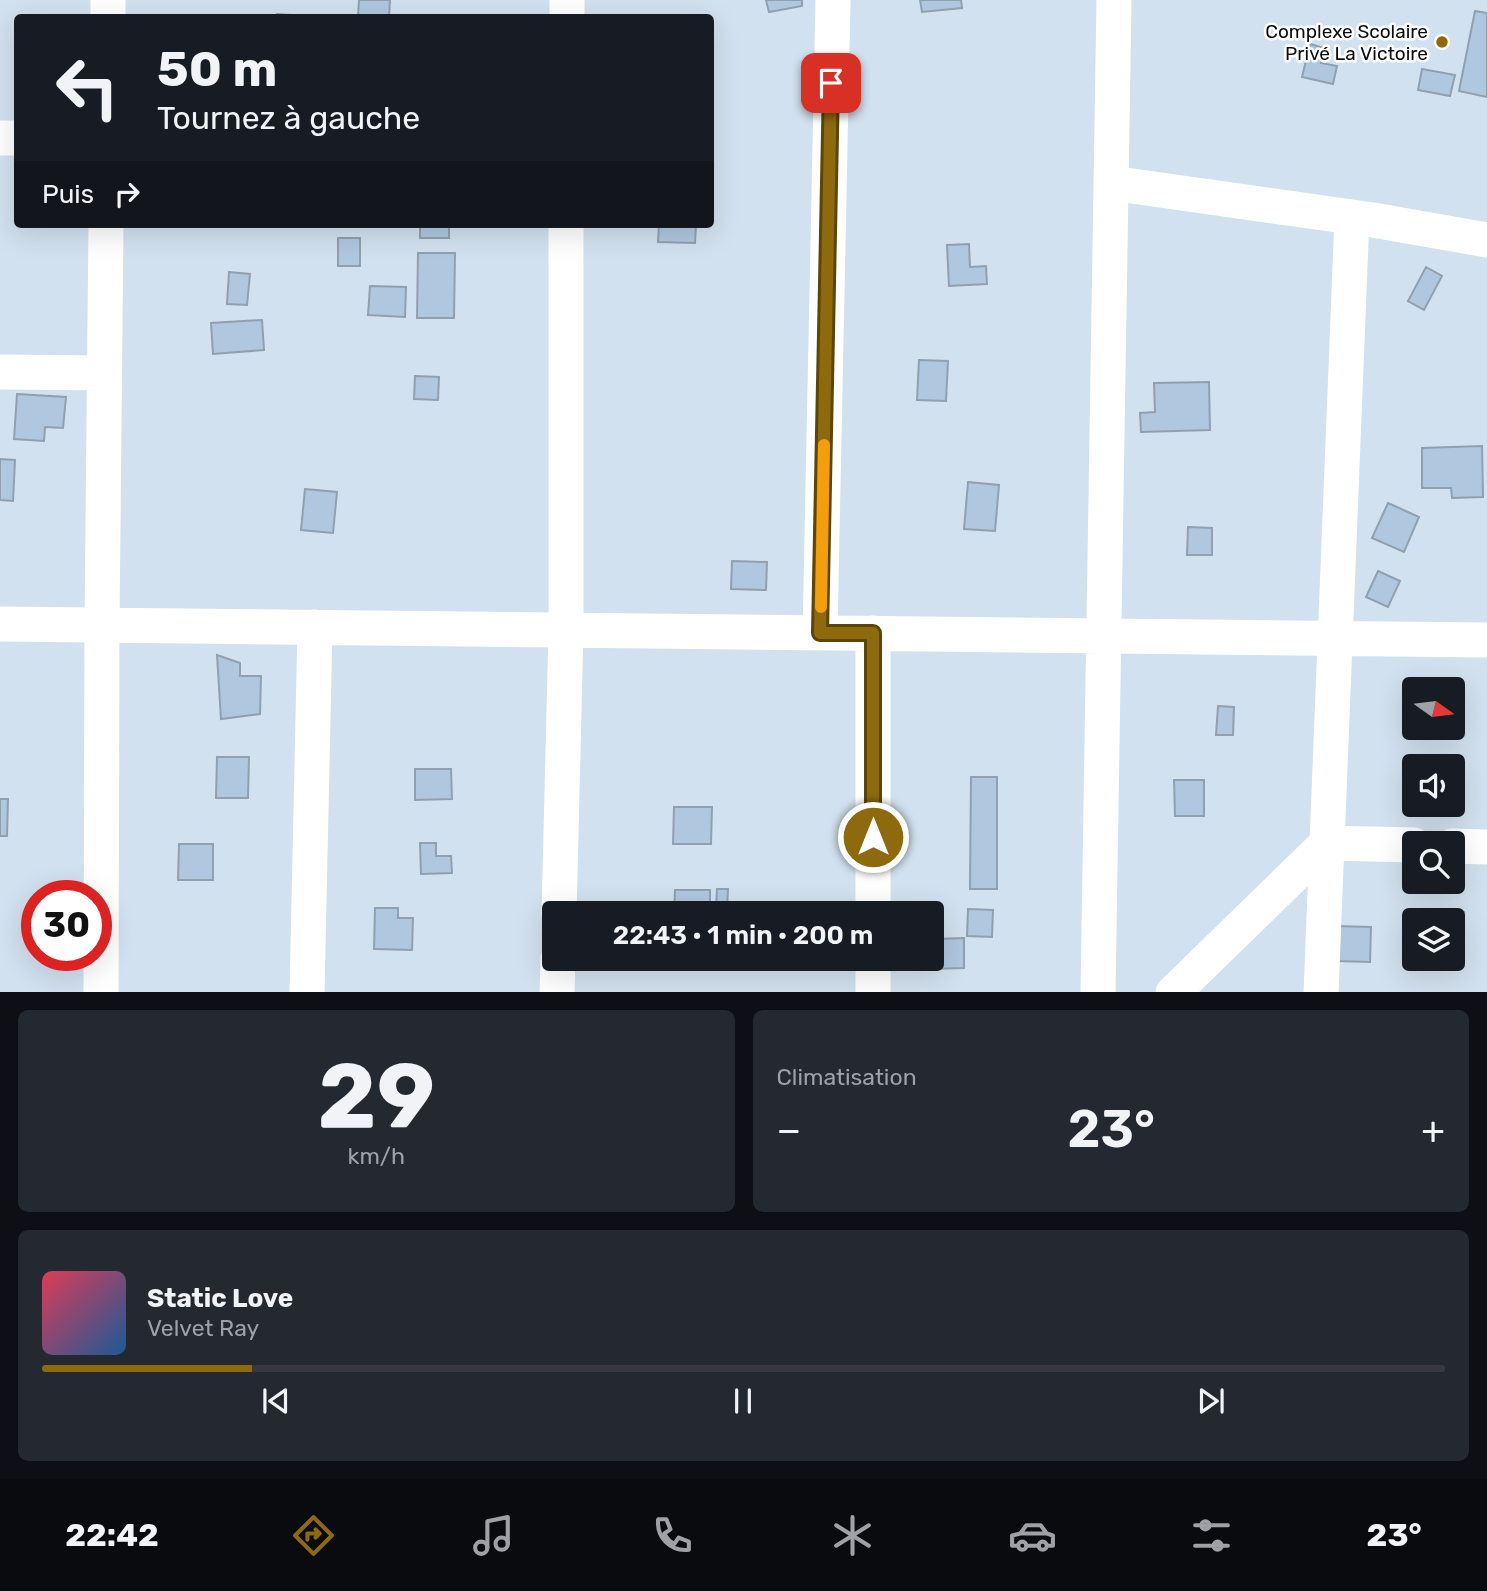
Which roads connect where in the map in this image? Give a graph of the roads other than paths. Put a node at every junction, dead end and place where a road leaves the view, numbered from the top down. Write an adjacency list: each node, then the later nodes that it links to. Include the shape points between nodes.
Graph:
1 (832, 0): 14 (street)
2 (1114, 0): 3 (street)
3 (1111, 183): 4 (street); 16 (street)
4 (1352, 217): 7 (street); 17 (street)
5 (106, 228): 9 (street)
6 (566, 228): 13 (street)
7 (1487, 240)
8 (0, 372): 9 (street)
9 (104, 373): 11 (street)
10 (0, 624): 11 (street)
11 (102, 624): 12 (street); 27 (street)
12 (315, 627): 13 (street); 28 (street)
13 (566, 630): 14 (street); 23 (street)
14 (820, 633): 15 (street)
15 (873, 633): 16 (street); 24 (street)
16 (1104, 636): 17 (street); 31 (street)
17 (1335, 639): 18 (street); 19 (street)
18 (1487, 640)
19 (1327, 843): 20 (street); 32 (street); 33 (street)
20 (1402, 845)
21 (1465, 846): 22 (street)
22 (1487, 847)
23 (559, 901)
24 (873, 901)
25 (558, 971): 29 (street)
26 (873, 971): 30 (street)
27 (101, 992)
28 (307, 992)
29 (557, 992)
30 (873, 992)
31 (1098, 992)
32 (1173, 992)
33 (1321, 992)

